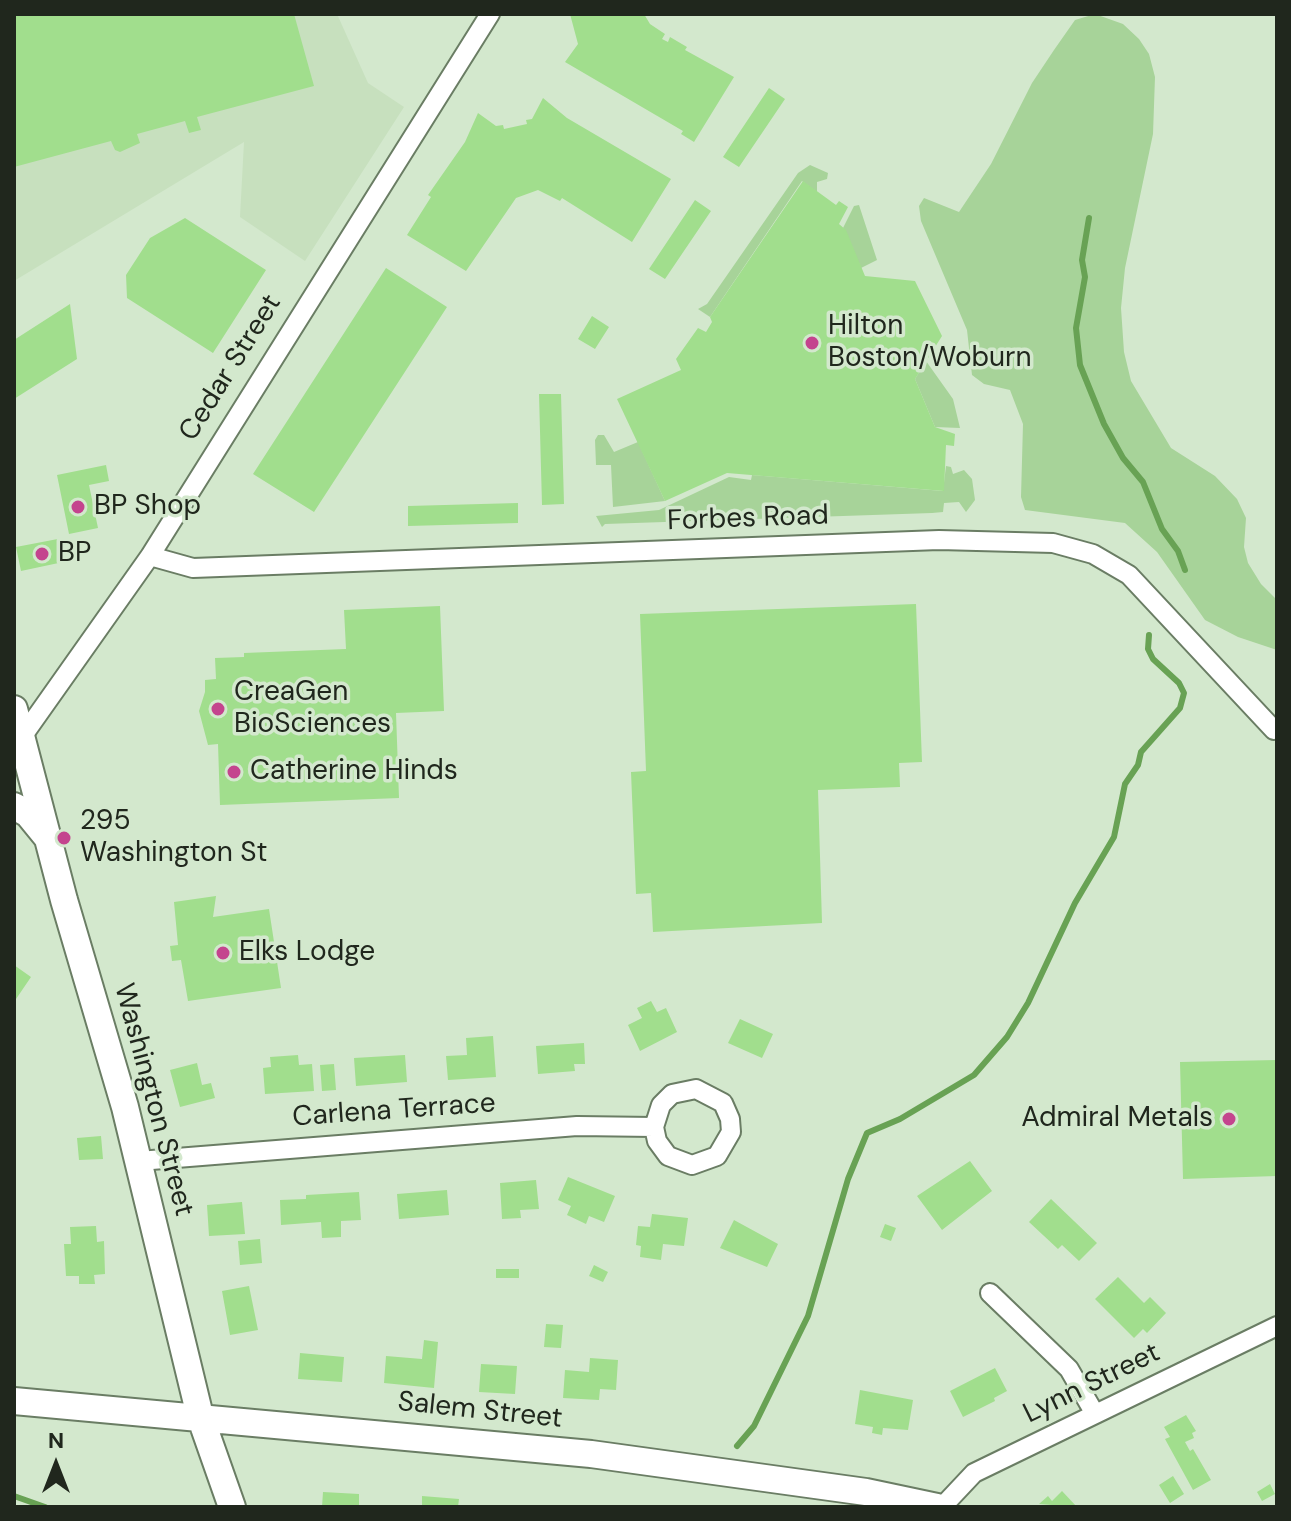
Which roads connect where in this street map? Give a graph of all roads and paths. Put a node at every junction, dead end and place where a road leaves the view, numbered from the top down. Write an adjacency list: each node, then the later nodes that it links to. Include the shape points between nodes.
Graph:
1 (490, 14): 2 (street, Cedar Street)
2 (150, 556): 4 (street, Forbes Road, via 193,568 939,540 1053,543 1093,554 1129,575); 5 (street, Cedar Street)
3 (14, 709): 5 (main road, Washington Street)
4 (1274, 730)
5 (18, 742): 7 (main road, Washington Street)
6 (14, 806): 7 (main road)
7 (47, 836): 9 (main road, Washington Street)
8 (654, 1127): 8 (street, via 661,1105 672,1094 696,1089 723,1103 731,1132 717,1156 692,1165 668,1156); 9 (street, Carlena Terrace, via 577,1126)
9 (139, 1161): 14 (main road, Washington Street)
10 (990, 1293): 13 (street, via 1069,1369)
11 (1277, 1326): 13 (street, Lynn Street)
12 (14, 1401): 14 (main road, Salem Street)
13 (1095, 1414): 16 (street, Lynn Street, via 974,1473)
14 (200, 1416): 15 (main road, Washington Street); 16 (main road, Salem Street, via 650,1461)
15 (232, 1507)
16 (939, 1507)

